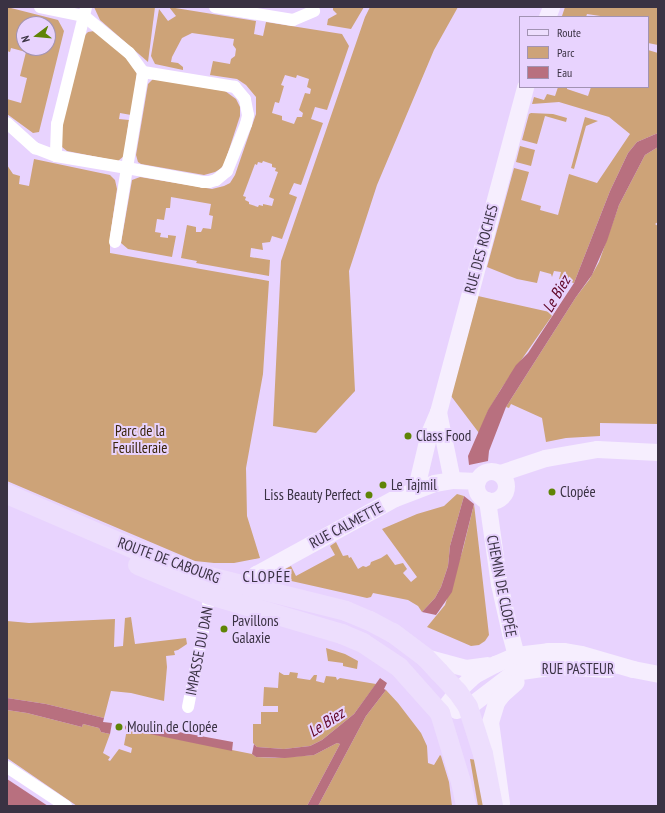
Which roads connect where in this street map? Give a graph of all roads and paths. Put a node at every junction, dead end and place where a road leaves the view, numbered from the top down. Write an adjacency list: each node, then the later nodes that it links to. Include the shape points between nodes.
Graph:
1 (40, 7): 4 (street)
2 (215, 7): 3 (street, via 293,20)
3 (314, 11)
4 (85, 12): 5 (street, via 129,53); 8 (street, via 57,124)
5 (143, 72): 9 (street); 9 (street, via 235,87 245,99 248,115 230,164 216,180 202,182)
6 (525, 88): 11 (street, RUE DES ROCHES)
7 (7, 123): 8 (street, via 35,148)
8 (56, 156): 9 (street)
9 (127, 168): 10 (street)
10 (115, 242)
11 (438, 412): 14 (street, RUE DES ROCHES); 16 (street, RUE DES ROCHES, via 429,433 418,479)
12 (658, 452): 13 (street, via 584,450 546,458)
13 (500, 473): 15 (street, via 484,473); 18 (street, via 506,489 499,499)
14 (452, 480): 15 (street, RUE CALMETTE); 16 (street, RUE CALMETTE)
15 (477, 481): 18 (street, via 478,493)
16 (420, 487): 20 (street, RUE CALMETTE, via 256,574)
17 (7, 494): 20 (main road, ROUTE DE CABOURG, via 155,558 202,575)
18 (487, 500): 23 (street, CHEMIN DE CLOPÉE, via 499,584)
19 (7, 509): 21 (main road, ROUTE DE CABOURG)
20 (249, 587): 22 (main road, ROUTE DE CABOURG, via 361,617 394,633)
21 (210, 594): 27 (street, IMPASSE DU DAN); 29 (main road, ROUTE DE CABOURG, via 342,634 363,643 399,667)
22 (425, 657): 24 (street, via 466,668); 26 (main road, ROUTE DE CABOURG)
23 (520, 663): 24 (street, RUE PASTEUR); 25 (street, RUE PASTEUR, via 633,669); 28 (street, RUE PASTEUR, via 514,672); 34 (street, via 516,682 496,702 490,722)
24 (495, 664): 26 (street, RUE PASTEUR, via 474,675)
25 (658, 674)
26 (457, 691): 28 (main road, ROUTE DE CABOURG); 29 (street, RUE PASTEUR)
27 (188, 707)
28 (468, 707): 29 (street, RUE PASTEUR); 33 (main road, ROUTE DE CABOURG, via 483,754)
29 (440, 713): 32 (main road)
30 (7, 768): 31 (street)
31 (66, 806)
32 (466, 806)
33 (493, 806)
34 (501, 806)

